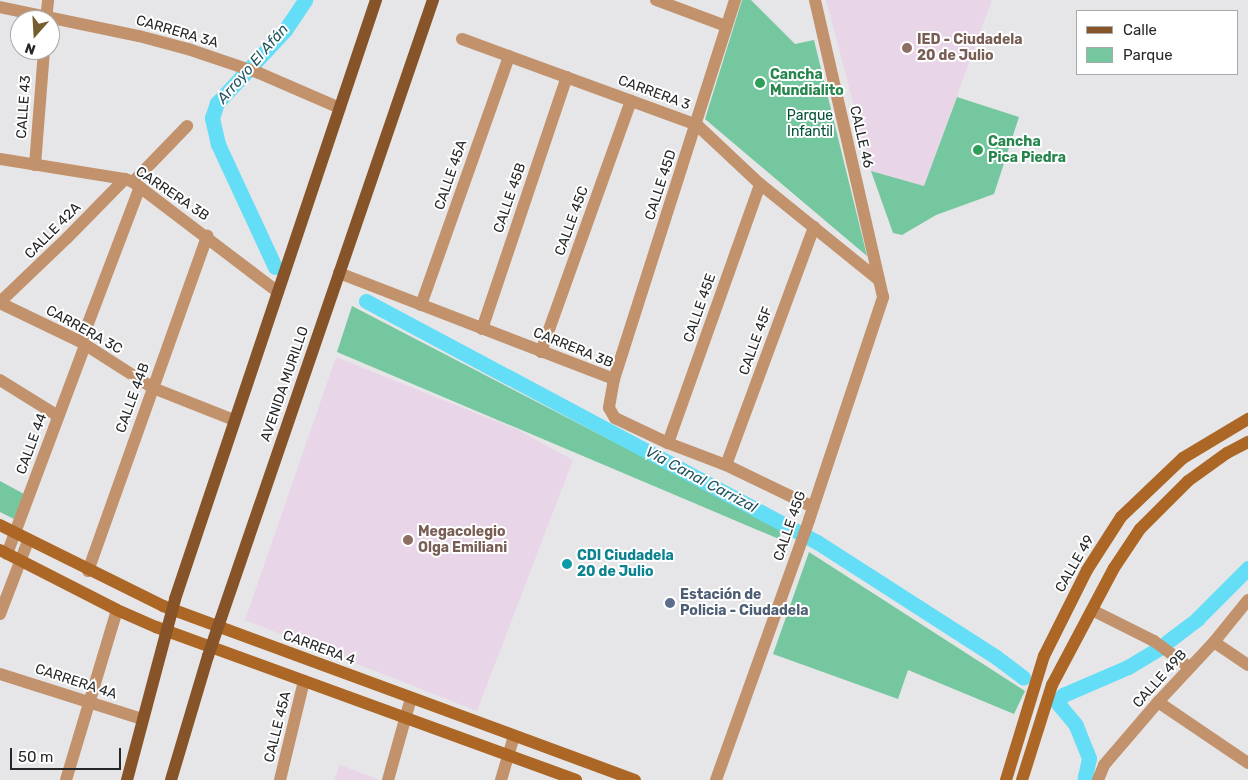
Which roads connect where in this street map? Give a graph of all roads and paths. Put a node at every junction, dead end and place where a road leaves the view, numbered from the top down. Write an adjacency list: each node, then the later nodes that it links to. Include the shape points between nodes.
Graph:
1 (376, 0): 13 (main road)
2 (432, 0): 22 (main road, AVENIDA MURILLO)
3 (656, 0): 7 (street)
4 (735, 0): 7 (street, CALLE 45D)
5 (815, 0): 23 (street, CALLE 46)
6 (60, 22): 13 (street, CARRERA 3A, via 139,36 239,66)
7 (726, 26): 14 (street, CALLE 45D)
8 (462, 39): 9 (street, CARRERA 3)
9 (508, 56): 11 (street, CARRERA 3); 26 (street, CALLE 45A)
10 (43, 60): 17 (street, CALLE 43)
11 (567, 77): 12 (street, CARRERA 3); 27 (street, CALLE 45B)
12 (631, 101): 14 (street, CARRERA 3); 29 (street, CALLE 45C)
13 (340, 108): 24 (main road)
14 (697, 125): 19 (street, CARRERA 3); 30 (street, CALLE 45D)
15 (186, 126): 18 (street, CALLE 44)
16 (0, 159): 17 (street, CARRERA 3B)
17 (35, 166): 18 (street, CARRERA 3B)
18 (133, 183): 21 (street, CARRERA 3B); 25 (street, CALLE 42A, via 67,238); 28 (street, CALLE 44)
19 (760, 184): 20 (street, CARRERA 3); 37 (street, CALLE 45E)
20 (814, 228): 23 (street, CARRERA 3); 38 (street, CALLE 45F)
21 (207, 236): 24 (street, CARRERA 3B); 32 (street, CALLE 44B)
22 (339, 273): 26 (street, CARRERA 3B); 51 (main road, AVENIDA MURILLO)
23 (879, 280): 39 (street, CALLE 45G, via 883,297)
24 (278, 292): 35 (main road)
25 (0, 303): 28 (street, CARRERA 3C)
26 (421, 305): 27 (street, CARRERA 3B)
27 (482, 329): 29 (street, CARRERA 3B)
28 (83, 343): 32 (street, CARRERA 3C); 33 (street, CALLE 44)
29 (541, 352): 30 (street, CARRERA 3B)
30 (614, 379): 37 (street, CARRERA 3B, via 609,408 615,418)
31 (0, 380): 33 (street)
32 (153, 388): 35 (street, CARRERA 3C); 45 (street, CALLE 44B)
33 (58, 416): 41 (street, CALLE 44)
34 (1248, 419): 59 (street, CALLE 49, via 1183,458 1121,517 1087,570 1044,656)
35 (234, 420): 47 (main road)
36 (1248, 442): 49 (street, via 1188,481 1140,529)
37 (668, 443): 38 (street, CARRERA 3B)
38 (726, 464): 39 (street, CARRERA 3B)
39 (813, 506): 78 (street, CALLE 45G)
40 (0, 525): 41 (street, CARRERA 4)
41 (16, 534): 42 (street, CARRERA 4); 43 (street, CALLE 44)
42 (28, 541): 44 (street); 45 (street, CARRERA 4)
43 (3, 552): 44 (street)
44 (20, 561): 48 (street); 50 (street)
45 (88, 571): 47 (street, CARRERA 4)
46 (1248, 600): 53 (street, CALLE 49B)
47 (172, 609): 51 (street, CARRERA 4); 52 (main road)
48 (117, 610): 52 (street); 62 (street)
49 (1092, 610): 56 (street, via 1154,642); 60 (street)
50 (0, 614)
51 (220, 626): 54 (main road, AVENIDA MURILLO); 61 (street, CARRERA 4)
52 (166, 630): 54 (street); 65 (main road)
53 (1214, 642): 55 (street); 56 (street, CALLE 49B)
54 (211, 648): 58 (street); 72 (main road, AVENIDA MURILLO)
55 (1248, 664)
56 (1190, 668): 63 (street, CALLE 49B)
57 (0, 674): 62 (street, CARRERA 4A)
58 (304, 681): 64 (street); 73 (street, CALLE 45A)
59 (1036, 681): 60 (street); 79 (street, CALLE 49)
60 (1052, 685): 80 (street)
61 (411, 698): 64 (street); 66 (street, CARRERA 4)
62 (88, 702): 65 (street, CARRERA 4A); 70 (street)
63 (1158, 702): 68 (street); 81 (street, CALLE 49B, via 1104,765)
64 (405, 718): 67 (street); 74 (street)
65 (142, 720): 71 (main road)
66 (514, 736): 67 (street); 69 (street, CARRERA 4)
67 (508, 755): 75 (street); 76 (street)
68 (1248, 763)
69 (612, 776): 77 (street, CARRERA 4)
70 (66, 780)
71 (127, 780)
72 (171, 780)
73 (280, 780)
74 (388, 780)
75 (500, 780)
76 (576, 780)
77 (635, 780)
78 (716, 780)
79 (1006, 780)
80 (1022, 780)
81 (1098, 780)

